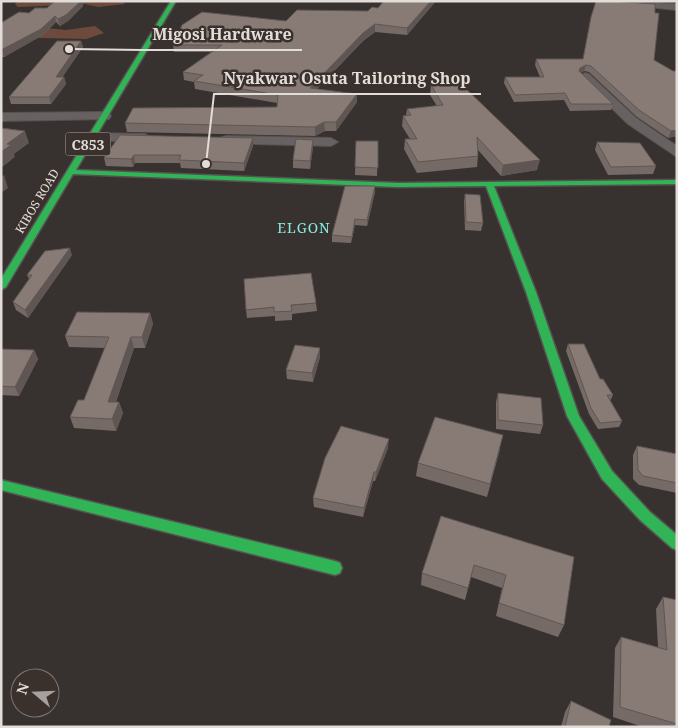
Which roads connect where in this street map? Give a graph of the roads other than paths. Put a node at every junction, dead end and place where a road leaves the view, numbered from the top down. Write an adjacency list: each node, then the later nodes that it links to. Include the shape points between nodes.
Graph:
1 (174, 1): 5 (street, KIBOS ROAD / C853)
2 (618, 1): 3 (street)
3 (677, 7)
4 (585, 76): 11 (street, via 632,121)
5 (105, 116): 6 (street); 7 (street, KIBOS ROAD / C853)
6 (1, 117)
7 (92, 137): 8 (street); 12 (street, KIBOS ROAD / C853)
8 (162, 138)
9 (212, 140): 10 (street)
10 (331, 142)
11 (677, 153)
12 (71, 172): 14 (street, via 398,185); 15 (street, KIBOS ROAD / C853)
13 (677, 182): 14 (street)
14 (489, 185): 17 (street, via 574,416 607,475 645,516)
15 (1, 287)
16 (1, 485): 18 (street, via 92,505)
17 (677, 544)
18 (335, 568)

